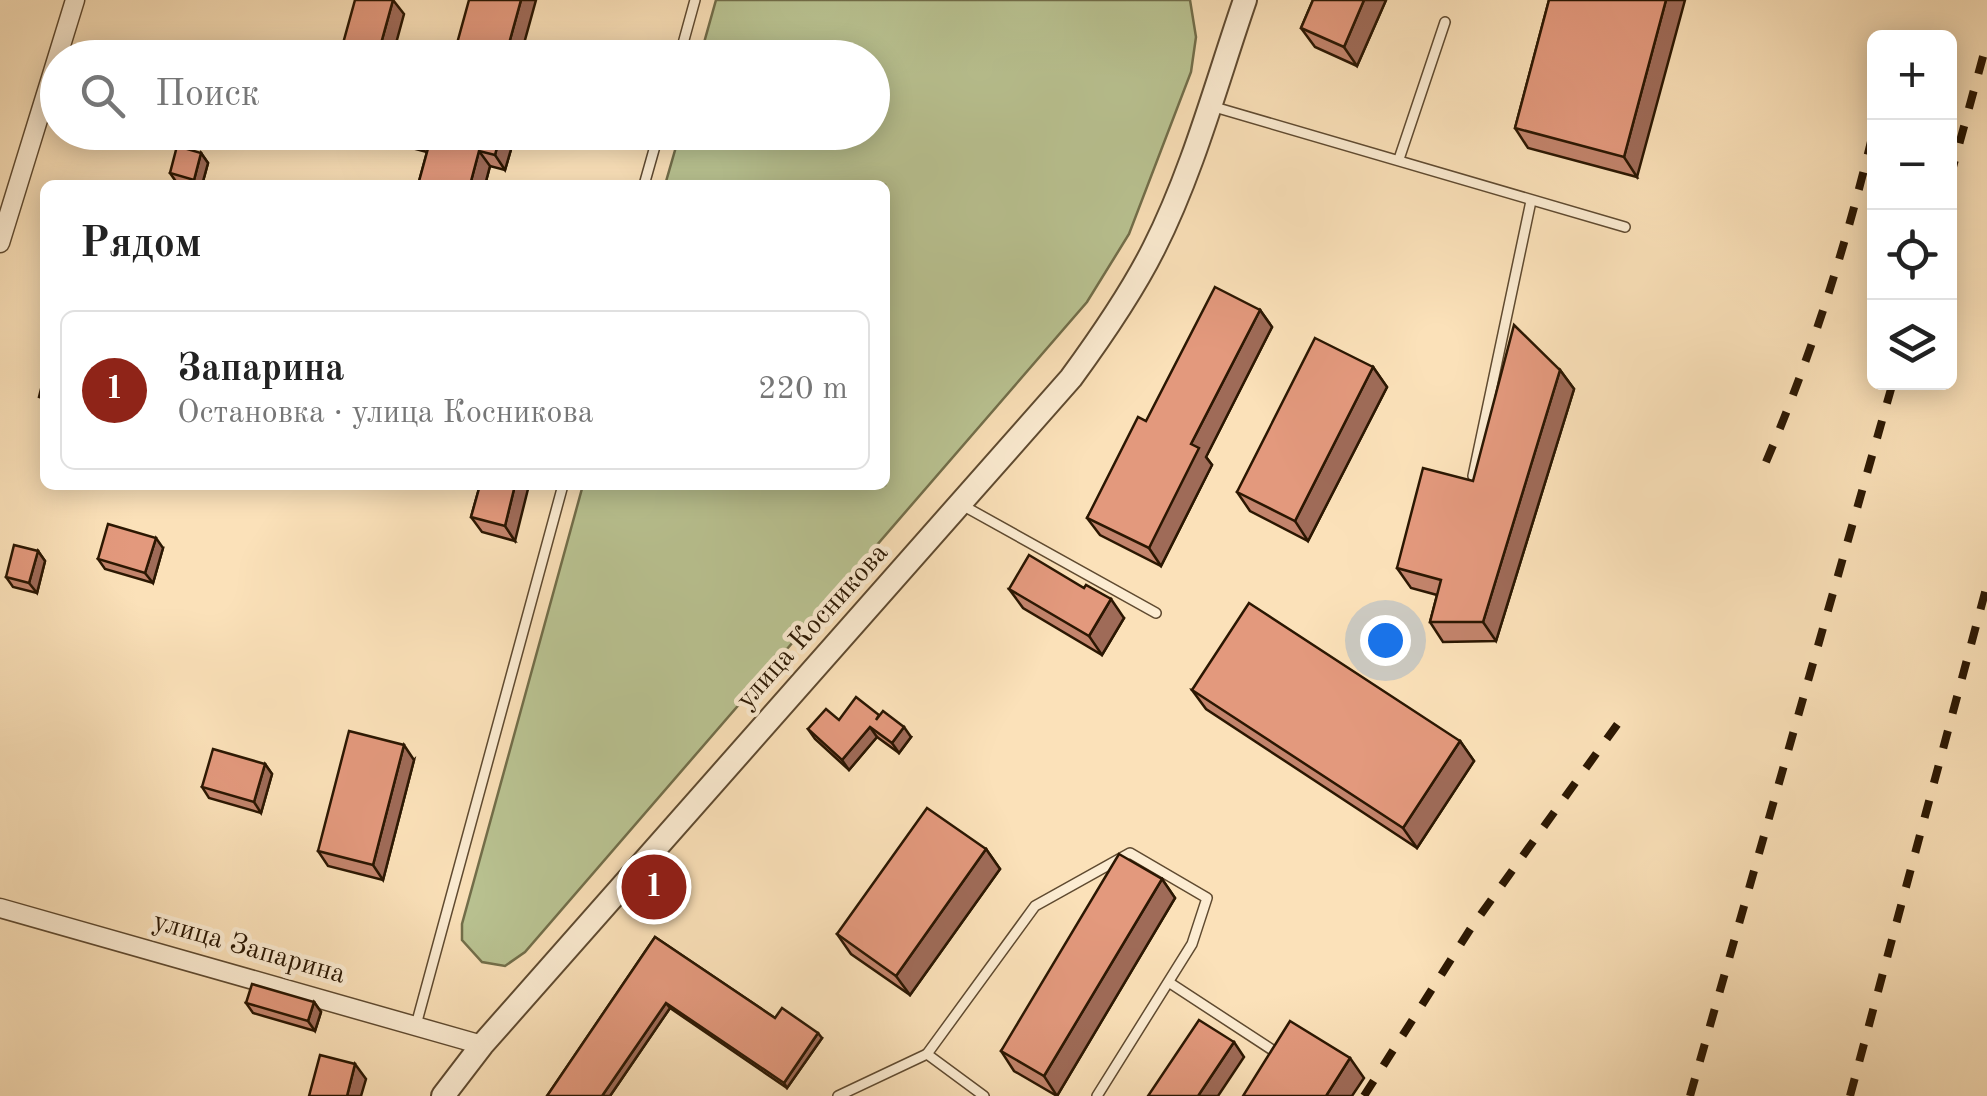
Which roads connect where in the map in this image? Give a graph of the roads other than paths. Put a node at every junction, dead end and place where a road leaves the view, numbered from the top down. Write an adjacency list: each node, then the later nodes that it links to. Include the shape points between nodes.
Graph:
1 (75, 0): 5 (street)
2 (695, 0): 6 (lane)
3 (1246, 0): 7 (street, улица Косникова)
4 (1445, 22): 10 (lane)
5 (63, 40)
6 (684, 40)
7 (1209, 105): 10 (lane); 17 (street, улица Косникова, via 1172,208 1128,294 1071,378)
8 (40, 113): 14 (street)
9 (654, 150): 11 (lane)
10 (1399, 159): 12 (lane)
11 (645, 180)
12 (1531, 201): 13 (lane); 15 (lane)
13 (1626, 227)
14 (0, 243)
15 (1473, 476)
16 (562, 490): 21 (lane)
17 (962, 505): 18 (lane); 22 (street, улица Косникова)
18 (1156, 613)
19 (0, 908): 21 (street, улица Запарина)
20 (1170, 982): 23 (lane, via 1207,898 1130,853 1035,906); 24 (lane, via 1277,1053); 28 (lane)
21 (416, 1025): 22 (street, улица Запарина)
22 (482, 1045): 25 (street, улица Косникова)
23 (927, 1054): 26 (lane); 27 (lane)
24 (1267, 1067)
25 (443, 1096)
26 (838, 1096)
27 (984, 1096)
28 (1097, 1096)

